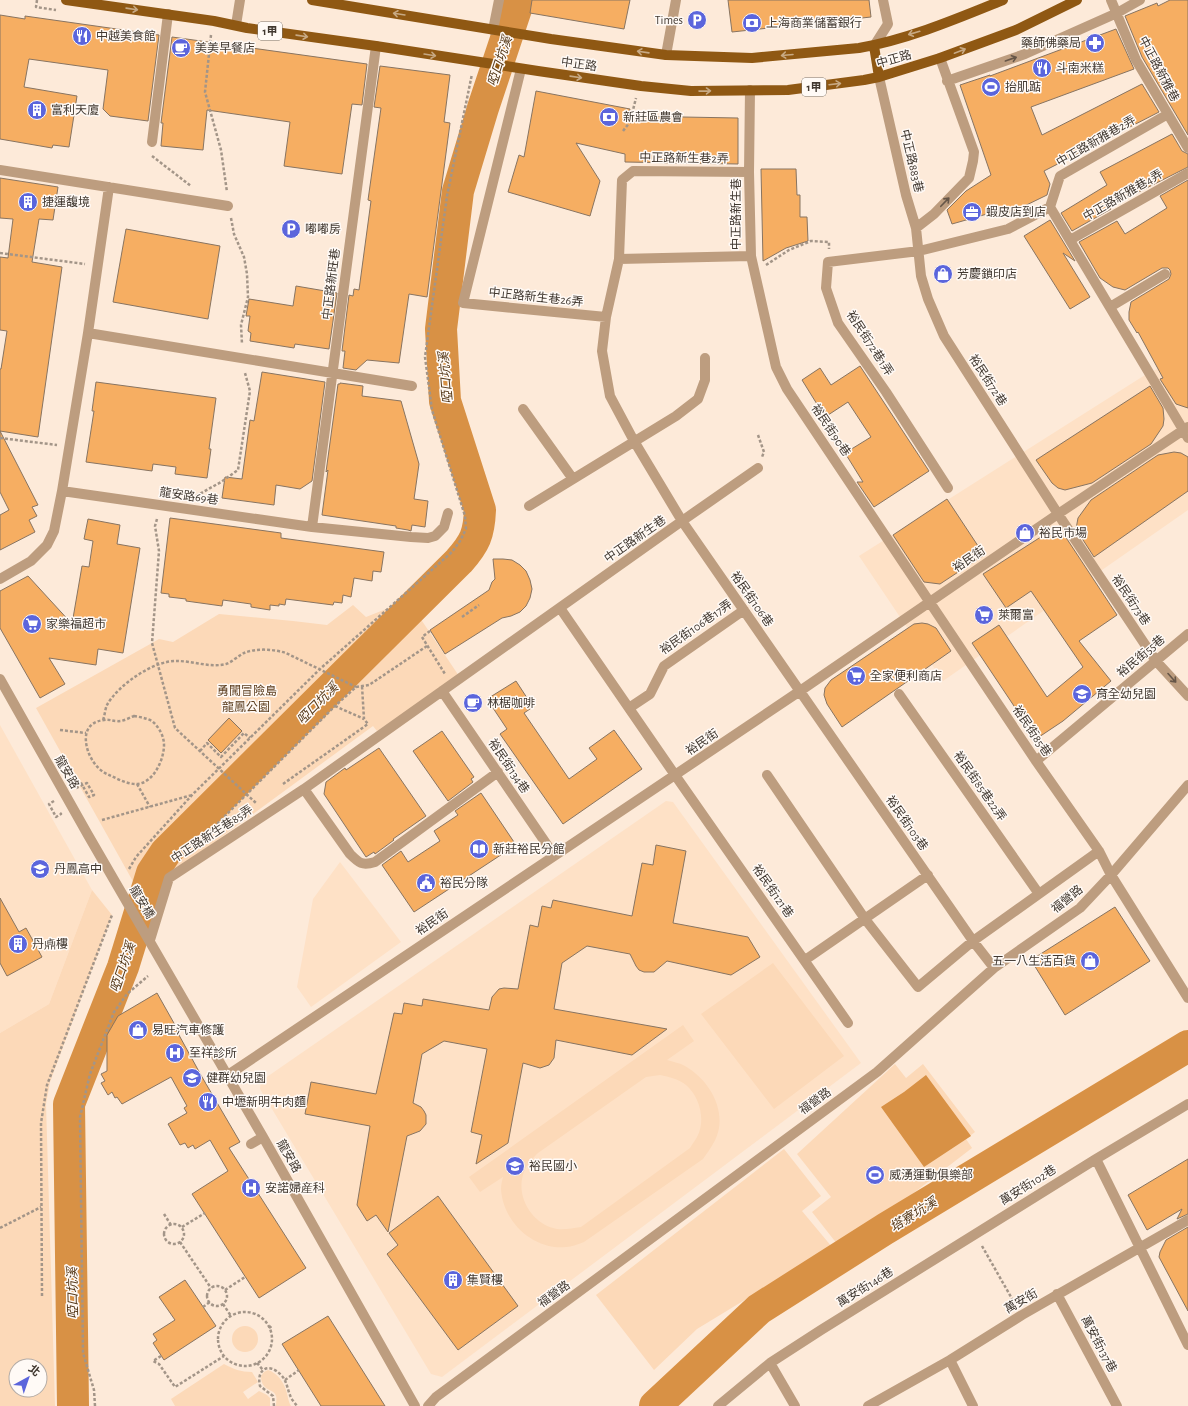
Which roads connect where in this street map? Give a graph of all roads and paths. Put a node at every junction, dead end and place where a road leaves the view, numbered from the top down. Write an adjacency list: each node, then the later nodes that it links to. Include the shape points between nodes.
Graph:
1 (36, 0): 12 (path, via 36,7)
2 (66, 0): 14 (main road, 中正路 / 1甲, one-way to 14)
3 (240, 0): 15 (street)
4 (312, 0): 16 (main road, 中正路, one-way to 4)
5 (499, 0): 16 (street)
6 (676, 0): 20 (street)
7 (883, 0): 19 (street, via 888,24)
8 (1003, 0): 19 (main road, 中正路, one-way to 19, via 931,28)
9 (1077, 0): 21 (main road, 中正路 / 1甲, one-way to 9, via 1016,30)
10 (1112, 0): 13 (street, 中正路新雅巷)
11 (1140, 0): 13 (street)
12 (60, 10)
13 (1117, 13): 25 (street, one-way to 13, via 1024,54); 28 (street, 中正路新雅巷, via 1136,60)
14 (168, 14): 15 (main road, 中正路 / 1甲); 30 (street)
15 (236, 25): 18 (main road, 中正路 / 1甲, one-way to 18)
16 (493, 30): 20 (main road, 中正路, one-way to 16)
17 (211, 35): 38 (path, via 205,92 221,150)
18 (376, 46): 22 (main road, 中正路 / 1甲, one-way to 22); 55 (street, 中正路新旺巷)
19 (874, 46): 20 (main road, 中正路, one-way to 20, via 752,58); 24 (main road)
20 (666, 55)
21 (940, 58): 24 (main road, 中正路 / 1甲); 25 (street)
22 (474, 62): 23 (main road, 中正路 / 1甲); 85 (path, via 446,196 426,357 432,410 465,516 466,529 452,552)
23 (521, 69): 26 (main road, 中正路 / 1甲, one-way to 26, via 691,91); 51 (street, 中正路新生巷26弄, via 463,303)
24 (879, 77): 26 (main road, 中正路 / 1甲, one-way to 24, via 788,90); 40 (street, 中正路883巷)
25 (947, 81): 40 (street, one-way to 25, via 934,214 969,178 973,161 974,152)
26 (750, 90): 33 (street, 中正路新生巷)
27 (636, 98): 29 (path, via 630,122)
28 (1168, 114): 31 (street, 中正路新雅巷); 39 (street, 中正路新雅巷2弄, via 1060,176)
29 (623, 131)
30 (152, 142): 37 (path, via 150,154 202,194)
31 (1188, 148)
32 (0, 170): 36 (street)
33 (749, 172): 35 (street, 中正路新生巷2弄, via 633,171); 44 (street, 中正路新生巷)
34 (1188, 173): 41 (street, 中正路新雅巷4弄)
35 (622, 180): 45 (street, 中正路新生巷)
36 (109, 187): 37 (street); 47 (street)
37 (208, 203): 38 (street)
38 (228, 206): 53 (path, via 247,274 248,297 241,325)
39 (1050, 207): 41 (street); 42 (street, via 1008,229)
40 (916, 228): 42 (street, 中正路883巷)
41 (1070, 240): 50 (street)
42 (919, 251): 46 (street); 71 (street, 裕民街72巷, via 921,276 928,300 944,336)
43 (0, 253): 47 (path)
44 (751, 256): 45 (street, 中正路新生巷); 48 (street, 裕民街90巷)
45 (619, 258): 51 (street, 中正路新生巷)
46 (828, 262): 48 (path, via 829,242 811,241 790,250); 65 (street, 裕民街72巷1弄, via 826,288 838,323)
47 (98, 265): 52 (street)
48 (755, 274): 75 (street, 裕民街90巷, via 776,367 787,389)
49 (1165, 274): 50 (street)
50 (1110, 307): 58 (street)
51 (606, 317): 61 (street, 中正路新生巷, via 602,351 610,396)
52 (88, 333): 53 (street); 62 (street)
53 (242, 358): 55 (street); 69 (path, via 250,391 238,470)
54 (705, 358): 61 (street, via 705,380 698,399 676,416)
55 (333, 373): 56 (street); 73 (street, 中正路新旺巷)
56 (412, 386)
57 (523, 409): 64 (street)
58 (1186, 432): 71 (street, 裕民街)
59 (758, 435): 63 (path, via 764,452)
60 (0, 438): 62 (path)
61 (634, 441): 64 (street); 72 (street, 中正路新生巷)
62 (69, 447): 66 (street)
63 (758, 468): 72 (street)
64 (573, 479): 68 (street)
65 (948, 488)
66 (62, 491): 67 (street, 龍安路69巷); 74 (street, via 54,531 47,545 31,560)
67 (162, 505): 69 (street, 龍安路69巷); 84 (path, via 155,526 159,551 152,643)
68 (529, 506)
69 (178, 507): 73 (street, 龍安路69巷)
70 (448, 513): 73 (street, 龍安路69巷, via 444,527 435,536 428,538)
71 (1058, 514): 75 (street, 裕民街); 83 (street, 裕民街73巷)
72 (682, 521): 77 (street, 中正路新生巷); 78 (street, 裕民街106巷)
73 (312, 526)
74 (0, 579)
75 (930, 601): 91 (street, 裕民街); 103 (street, 裕民街85巷)
76 (479, 605): 79 (path)
77 (560, 608): 87 (street, 中正路新生巷); 95 (street)
78 (744, 610): 91 (street, 裕民街106巷); 95 (street, 裕民街106巷17弄, via 664,666 650,694)
79 (462, 617)
80 (430, 631): 82 (path, via 422,637)
81 (1188, 634): 83 (street, 裕民街55巷)
82 (427, 646): 87 (path); 88 (path, via 369,685)
83 (1156, 661): 93 (street, 裕民街73巷, one-way to 93); 103 (street, 裕民街55巷)
84 (158, 664): 85 (path, via 176,660 208,665 226,664 244,653 275,650); 97 (path, via 137,674 117,693 107,705); 102 (path, via 175,728)
85 (320, 669): 89 (path); 100 (path)
86 (0, 679): 129 (street, 龍安路)
87 (452, 684): 90 (street, 中正路新生巷)
88 (362, 686): 89 (path); 96 (path)
89 (356, 687): 94 (path)
90 (442, 691): 101 (street, 中正路新生巷); 105 (street, 裕民街134巷)
91 (800, 691): 106 (street, 裕民街); 127 (street, 裕民街103巷)
92 (899, 694): 130 (street, 裕民街85巷22弄)
93 (1188, 696)
94 (335, 706): 96 (path); 114 (path)
95 (629, 708): 106 (street, 裕民街121巷)
96 (364, 719): 111 (path, via 368,724)
97 (103, 720): 99 (path, via 90,726); 110 (path, via 117,721 134,716 151,721 160,729 164,744 158,767 151,778)
98 (60, 730): 99 (path)
99 (86, 733): 110 (path, via 85,742 91,759 104,773)
100 (250, 738): 102 (path, via 244,733 221,757 207,743); 104 (path)
101 (371, 742): 113 (street, 中正路新生巷85弄)
102 (200, 751): 104 (path)
103 (1036, 760): 124 (street, 裕民街85巷)
104 (220, 768): 114 (path); 115 (path)
105 (498, 772): 113 (street, via 375,862 366,865 358,862 350,854); 125 (street, 裕民街134巷)
106 (675, 775): 125 (street, 裕民街); 135 (street, 裕民街121巷)
107 (766, 776): 132 (street)
108 (80, 781): 109 (path, via 89,797 94,795)
109 (87, 783)
110 (137, 784): 120 (path)
111 (281, 786)
112 (1188, 786): 128 (street, 福營路)
113 (304, 789): 133 (street, 中正路新生巷85弄, via 169,878)
114 (247, 794): 117 (path, via 256,803); 123 (path)
115 (192, 795): 120 (path); 126 (path, via 136,857)
116 (52, 799): 119 (path)
117 (262, 799)
118 (49, 804): 121 (path, via 56,816 60,814)
119 (55, 804)
120 (150, 807): 122 (path)
121 (58, 809)
122 (102, 820)
123 (200, 840)
124 (1098, 851): 128 (street, 裕民街85巷); 130 (street)
125 (554, 855): 140 (street, 裕民街)
126 (130, 869)
127 (928, 875): 132 (street); 134 (street, 裕民街103巷)
128 (1111, 875): 136 (street, 福營路, via 1080,908); 138 (street, 裕民街85巷)
129 (112, 877): 133 (street, 龍安橋)
130 (1039, 894): 134 (street)
131 (112, 915): 145 (path, via 47,1085 41,1123)
132 (865, 919): 134 (street, via 918,987); 135 (street)
133 (150, 940): 140 (street, 龍安路)
134 (973, 941): 136 (street, 裕民街103巷)
135 (805, 960): 139 (street, 裕民街121巷)
136 (994, 968): 181 (street, 福營路, via 876,1072 436,1397)
137 (148, 976): 177 (path, via 127,994 114,1012 90,1074 80,1117 83,1353)
138 (1188, 998)
139 (848, 1023)
140 (228, 1075): 142 (street, 龍安路)
141 (1188, 1104): 144 (street, 萬安街102巷)
142 (263, 1137): 143 (street); 180 (street, 龍安路)
143 (252, 1144)
144 (1096, 1159): 152 (street, 萬安街102巷); 154 (street)
145 (41, 1207): 151 (path); 159 (path)
146 (205, 1213): 150 (path)
147 (164, 1214): 149 (path)
148 (1188, 1220): 154 (street, 萬安街)
149 (171, 1225): 150 (path, via 177,1224); 153 (path, via 165,1231 166,1238 170,1242)
150 (182, 1227): 153 (path, via 184,1236)
151 (0, 1228)
152 (974, 1234): 163 (path); 172 (street, 萬安街146巷)
153 (180, 1242): 156 (path)
154 (1139, 1248): 158 (street, 萬安街); 167 (street)
155 (245, 1277): 157 (path)
156 (211, 1288): 157 (path, via 220,1287); 160 (path, via 208,1294)
157 (225, 1290): 161 (path, via 227,1299)
158 (1057, 1294): 163 (street, 萬安街); 186 (street, 萬安街137巷)
159 (42, 1296)
160 (210, 1302): 161 (path, via 216,1306); 162 (path)
161 (223, 1304): 164 (path)
162 (203, 1307)
163 (1022, 1315): 170 (street, 萬安街)
164 (231, 1316): 166 (path, via 245,1312 253,1313); 169 (path, via 219,1330 219,1348)
165 (273, 1325): 166 (path)
166 (269, 1328): 171 (path, via 269,1349)
167 (1188, 1345)
168 (161, 1356): 169 (path, via 153,1361 159,1364 175,1387)
169 (224, 1356): 171 (path, via 240,1365)
170 (950, 1360): 176 (street, 萬安街); 185 (street)
171 (257, 1362): 173 (path)
172 (770, 1363): 182 (street, 萬安街146巷); 183 (street)
173 (263, 1370): 175 (path, via 275,1370); 178 (path, via 258,1380 260,1386 273,1396)
174 (299, 1370): 175 (path)
175 (285, 1380): 179 (path)
176 (879, 1403): 184 (street, 萬安街)
177 (96, 1406)
178 (274, 1406)
179 (297, 1406)
180 (415, 1406)
181 (428, 1406)
182 (718, 1406)
183 (796, 1406)
184 (868, 1406)
185 (973, 1406)
186 (1117, 1406)

